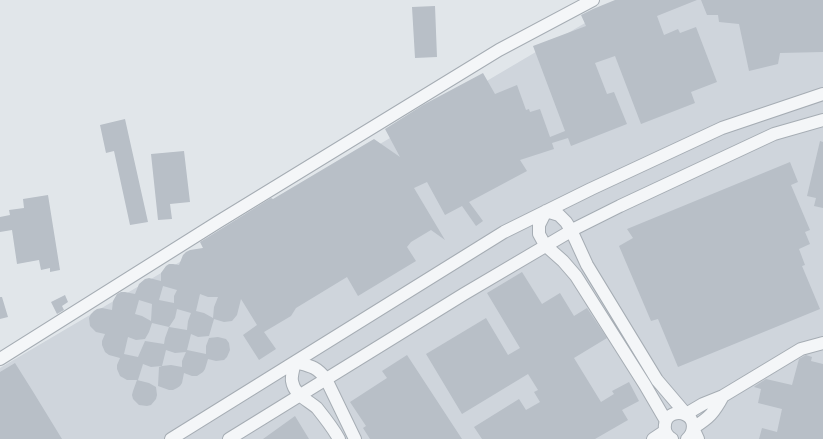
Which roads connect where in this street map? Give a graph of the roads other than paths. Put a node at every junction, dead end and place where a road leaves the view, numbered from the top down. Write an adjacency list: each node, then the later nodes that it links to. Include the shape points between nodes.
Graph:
1 (593, 0): 8 (street, via 499,50)
2 (823, 94): 4 (street, via 722,128)
3 (823, 120): 5 (street, via 774,134)
4 (546, 211): 5 (street, via 559,215); 6 (street, via 539,225 539,234); 9 (street, via 504,232)
5 (571, 230): 6 (street); 13 (street, via 587,265 657,380)
6 (545, 245): 10 (street); 14 (street, via 576,276 645,385)
7 (823, 343): 12 (street, via 801,349)
8 (0, 359)
9 (295, 362): 10 (street, via 312,366); 11 (street, via 292,381); 16 (street)
10 (326, 379): 11 (street); 19 (street)
11 (300, 395): 17 (street); 18 (street, via 316,408)
12 (723, 396): 13 (street); 15 (street)
13 (686, 414): 14 (street, via 675,413 668,417); 15 (street, via 693,423)
14 (668, 431): 20 (street)
15 (696, 434): 21 (street, via 692,433)
16 (171, 439)
17 (229, 439)
18 (339, 439)
19 (355, 439)
20 (652, 439)
21 (687, 439)

